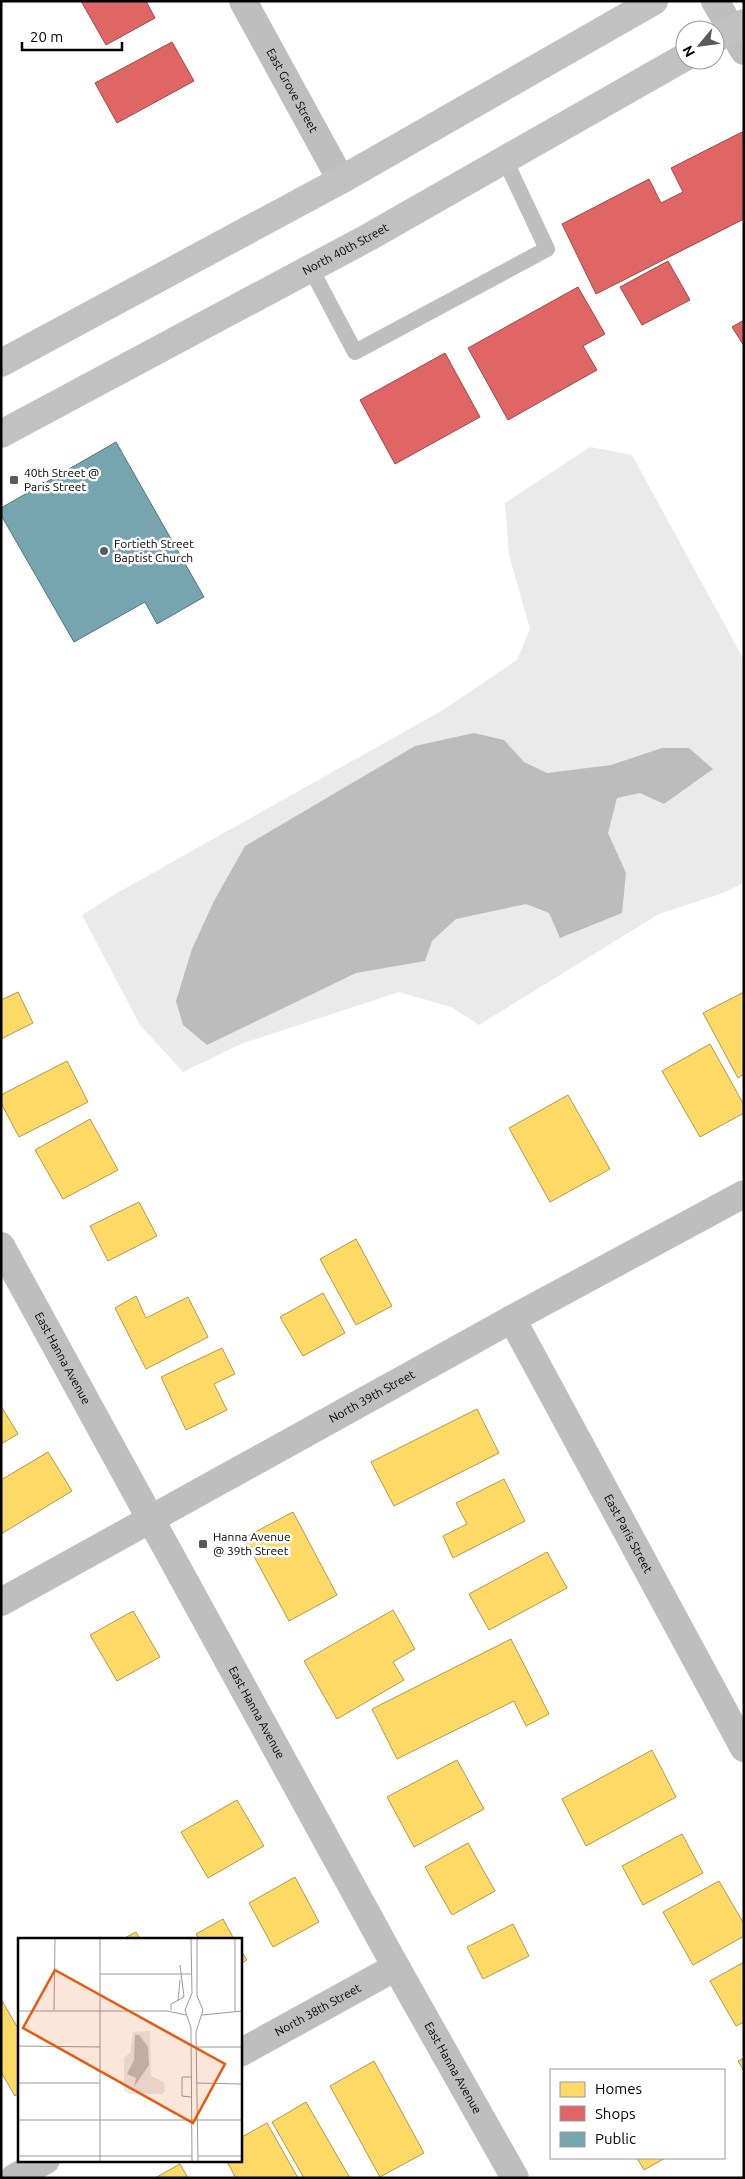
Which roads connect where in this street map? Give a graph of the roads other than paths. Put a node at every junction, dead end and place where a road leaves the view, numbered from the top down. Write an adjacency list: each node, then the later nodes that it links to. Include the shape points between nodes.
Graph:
1 (243, 1): 7 (street, East Grove Street)
2 (654, 1): 7 (main road)
3 (715, 1): 4 (street)
4 (734, 36)
5 (675, 63): 6 (main road, North 40th Street)
6 (505, 160): 8 (main road, North 40th Street); 8 (lane, via 547,248 356,352)
7 (341, 180): 9 (main road)
8 (311, 269): 10 (main road, North 40th Street)
9 (1, 363)
10 (1, 434)
11 (744, 1194): 13 (street, North 39th Street)
12 (1, 1246): 14 (street, East Hanna Avenue)
13 (512, 1319): 14 (street, North 39th Street); 16 (street, East Paris Street)
14 (150, 1521): 15 (street, North 39th Street); 17 (street, East Hanna Avenue)
15 (1, 1602)
16 (744, 1748)
17 (396, 1968): 18 (street, North 38th Street); 21 (street, East Hanna Avenue)
18 (241, 2052)
19 (42, 2162): 20 (street)
20 (14, 2178)
21 (515, 2178)

